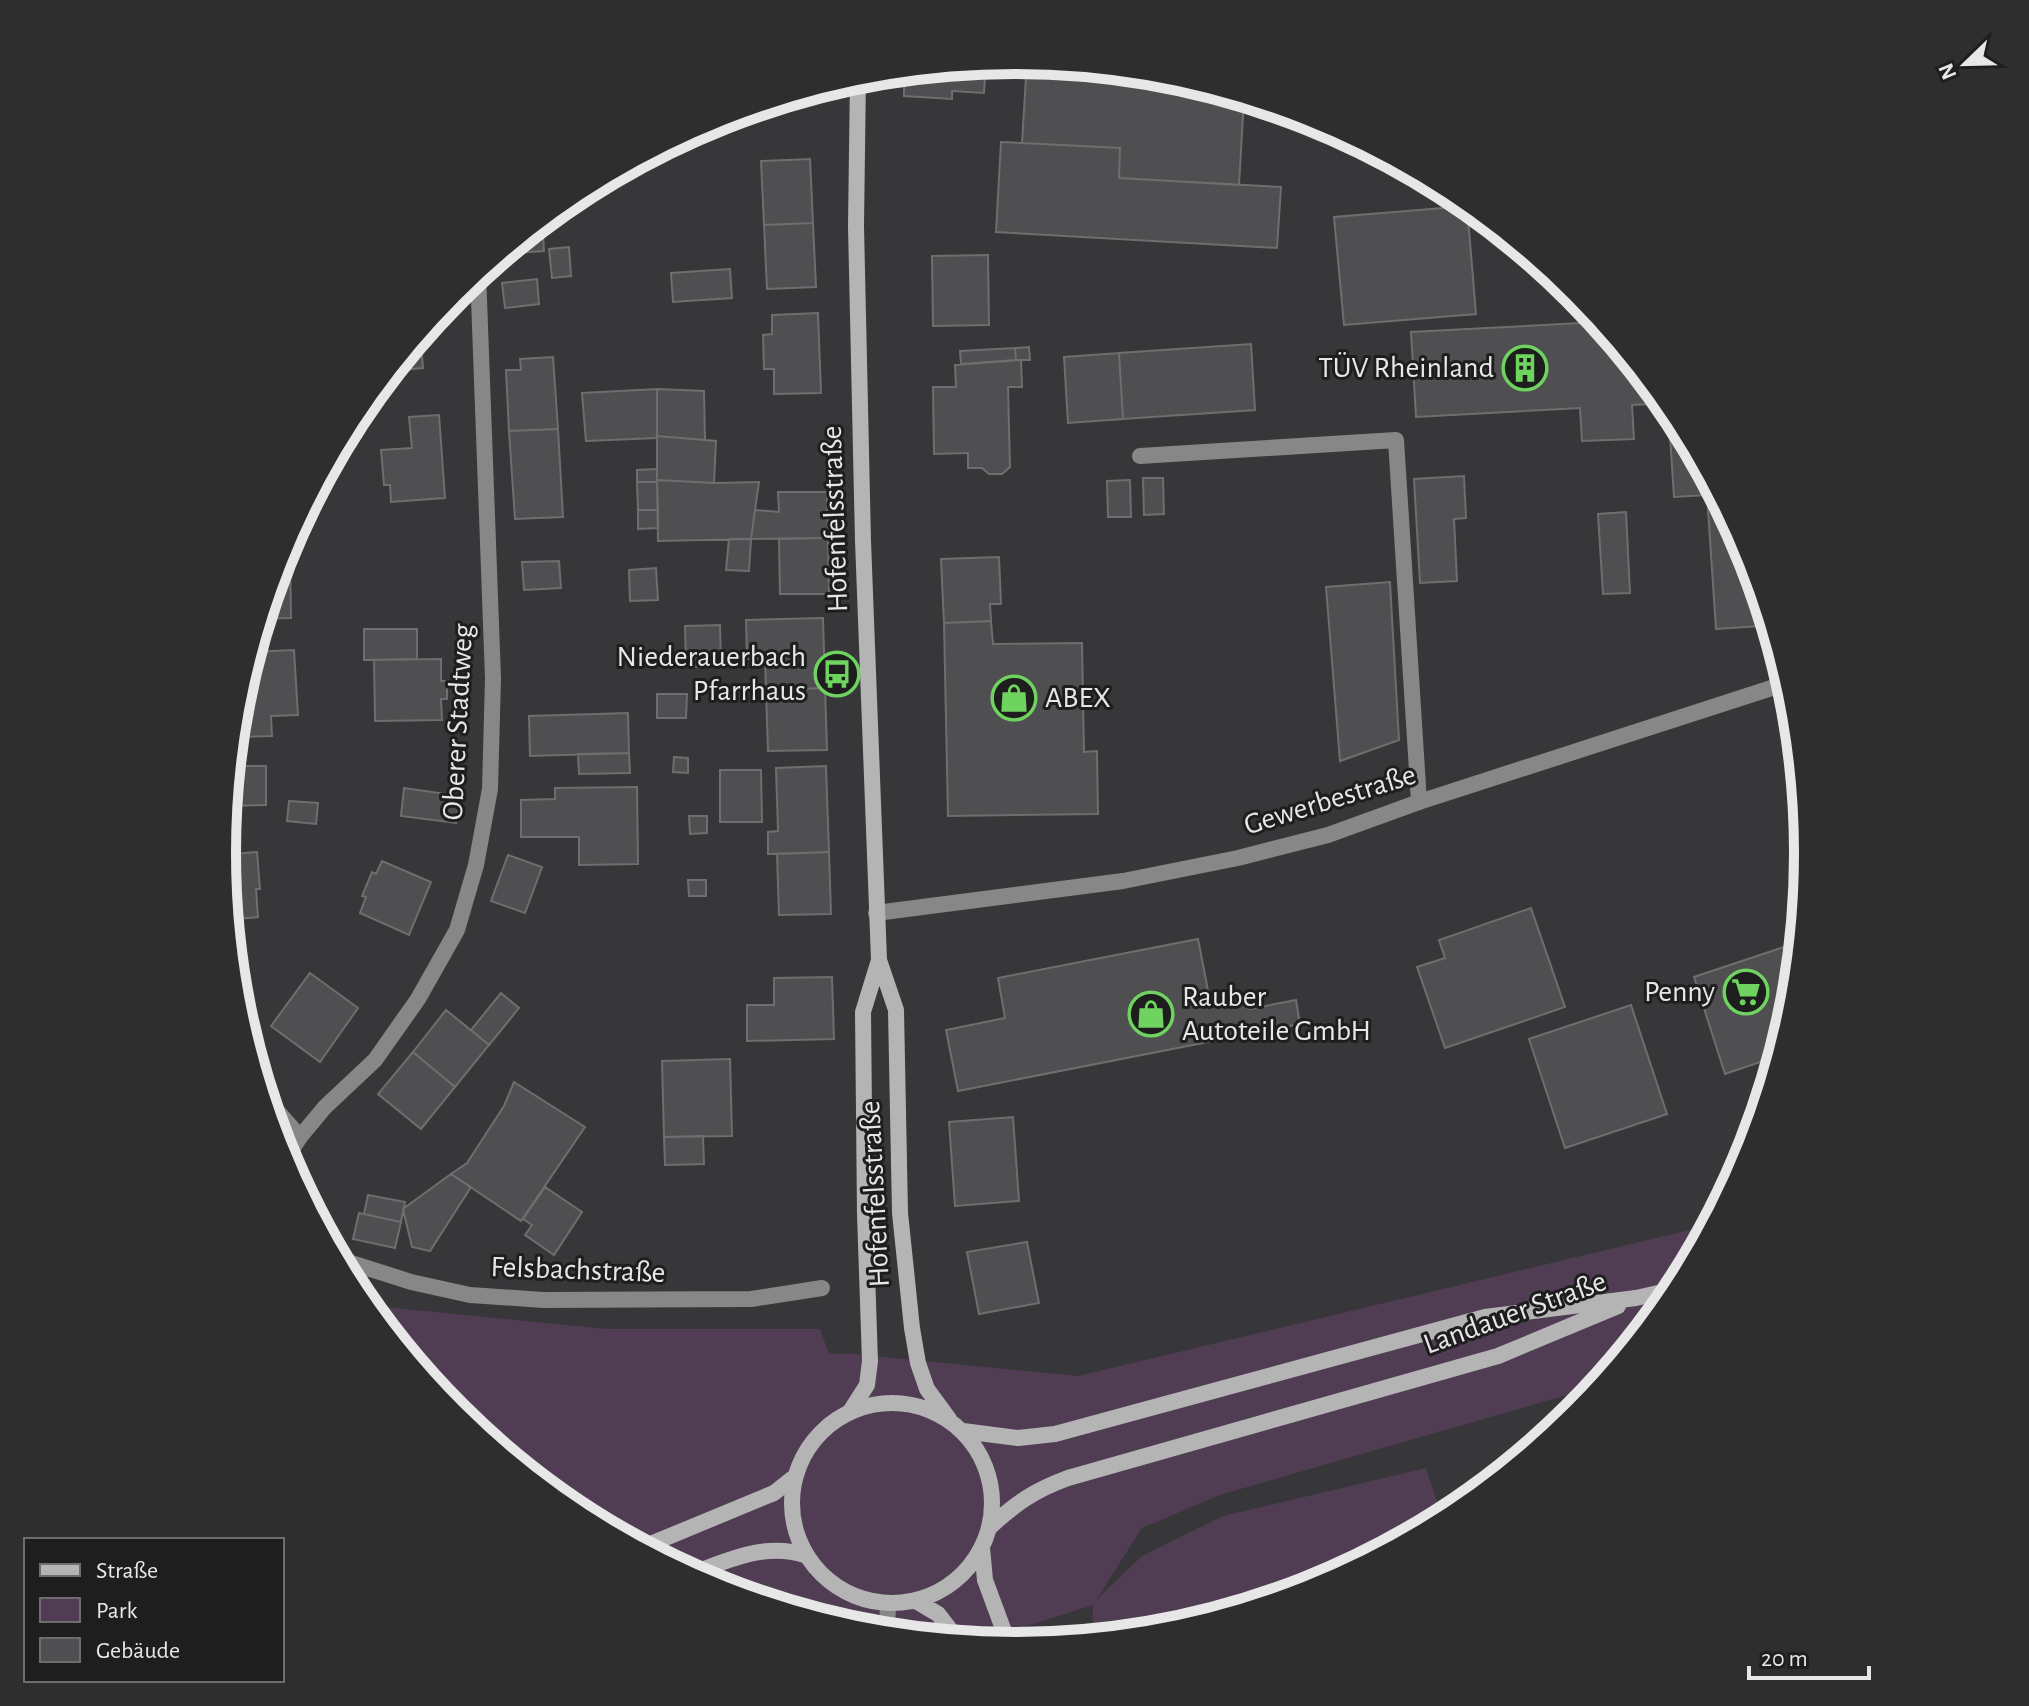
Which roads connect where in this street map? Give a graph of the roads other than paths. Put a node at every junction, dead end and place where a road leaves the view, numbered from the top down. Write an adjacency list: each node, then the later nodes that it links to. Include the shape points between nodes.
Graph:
1 (858, 90): 6 (main road, Hofenfelsstraße, via 856,258)
2 (479, 288): 9 (street, Oberer Stadtweg, via 493,678 490,789 476,865 457,930 418,999 375,1060)
3 (1140, 456): 5 (street, via 1396,440)
4 (1776, 687): 5 (street, Gewerbestraße)
5 (1419, 802): 6 (street, Gewerbestraße, via 1328,835 1238,858 1123,881)
6 (876, 913): 7 (main road, Hofenfelsstraße)
7 (879, 960): 15 (main road, Hofenfelsstraße, via 863,1012 870,1361 867,1385); 16 (main road, Hofenfelsstraße, via 896,1010 900,1213 912,1328 927,1389)
8 (282, 1117): 9 (street)
9 (300, 1137): 10 (street, Oberer Stadtweg)
10 (293, 1147)
11 (353, 1264): 12 (street, Felsbachstraße, via 470,1295 543,1300 751,1299)
12 (822, 1288)
13 (1657, 1293): 14 (main road)
14 (1636, 1298): 17 (main road, Landauer Straße, via 1485,1317 1055,1434 1018,1438); 19 (main road, Landauer Straße, via 1498,1356 1068,1478 1018,1501)
15 (851, 1410): 16 (main road, via 894,1402); 18 (main road, via 815,1438)
16 (949, 1419): 17 (main road)
17 (963, 1431): 19 (main road, via 988,1476)
18 (793, 1478): 20 (main road, via 774,1493); 22 (main road, via 792,1517)
19 (990, 1527): 21 (main road)
20 (653, 1543)
21 (982, 1548): 24 (main road, via 953,1583); 28 (main road, via 985,1580)
22 (805, 1555): 23 (main road, via 763,1550); 25 (main road, via 853,1595)
23 (706, 1569)
24 (916, 1601): 25 (main road); 27 (main road, via 938,1614)
25 (888, 1604): 26 (street)
26 (887, 1621)
27 (949, 1629)
28 (1004, 1632)

